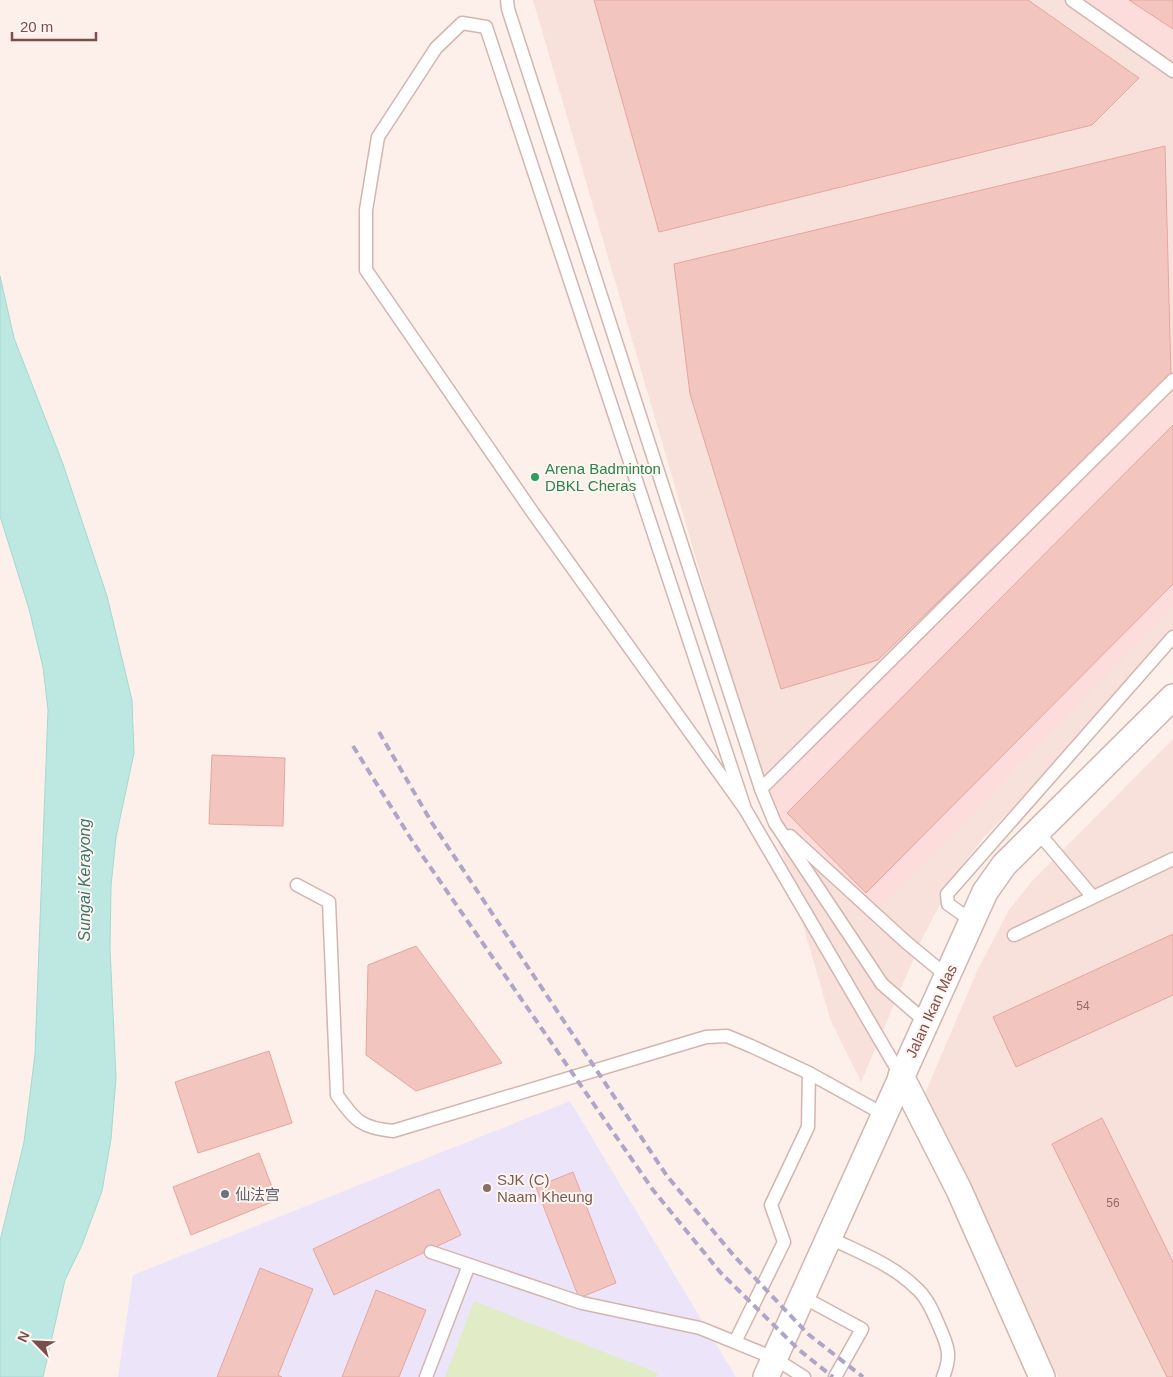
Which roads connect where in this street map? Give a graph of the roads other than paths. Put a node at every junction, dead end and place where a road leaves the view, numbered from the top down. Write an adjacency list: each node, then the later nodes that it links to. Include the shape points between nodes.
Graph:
1 (507, 0): 7 (lane)
2 (1072, 0): 3 (lane)
3 (1173, 71)
4 (1173, 380): 7 (lane)
5 (1173, 637): 14 (lane, via 946,894 948,904)
6 (1173, 697): 10 (street, Jalan Ikan Mas)
7 (761, 789): 9 (lane)
8 (745, 810): 8 (lane, via 486,27 462,23 436,48 378,137 366,210 366,270 531,510); 19 (lane)
9 (775, 823): 16 (lane); 17 (lane, via 882,984)
10 (1037, 832): 13 (lane); 14 (street, Jalan Ikan Mas, via 1004,864 985,892)
11 (1173, 859): 13 (lane)
12 (297, 885): 18 (lane, via 330,902 337,1095 350,1114 370,1128 392,1131 706,1037 728,1036)
13 (1092, 896): 15 (lane)
14 (972, 921): 16 (street, Jalan Ikan Mas)
15 (1014, 935)
16 (947, 976): 17 (street, Jalan Ikan Mas)
17 (926, 1022): 19 (street, Jalan Ikan Mas)
18 (809, 1073): 20 (lane); 25 (lane, via 808,1127 771,1205 784,1242)
19 (901, 1076): 20 (street, Jalan Ikan Mas); 31 (street, via 959,1190)
20 (883, 1114): 21 (street, Jalan Ikan Mas)
21 (828, 1236): 24 (street, Jalan Ikan Mas); 30 (lane, via 915,1286 931,1306 948,1345 949,1363)
22 (431, 1252): 23 (lane)
23 (469, 1266): 25 (lane, via 582,1303 700,1328); 27 (lane)
24 (801, 1296): 26 (street, Jalan Ikan Mas); 29 (lane, via 862,1330)
25 (735, 1342): 26 (lane)
26 (770, 1368): 28 (lane)
27 (426, 1377)
28 (804, 1377)
29 (834, 1377)
30 (943, 1377)
31 (1042, 1377)

